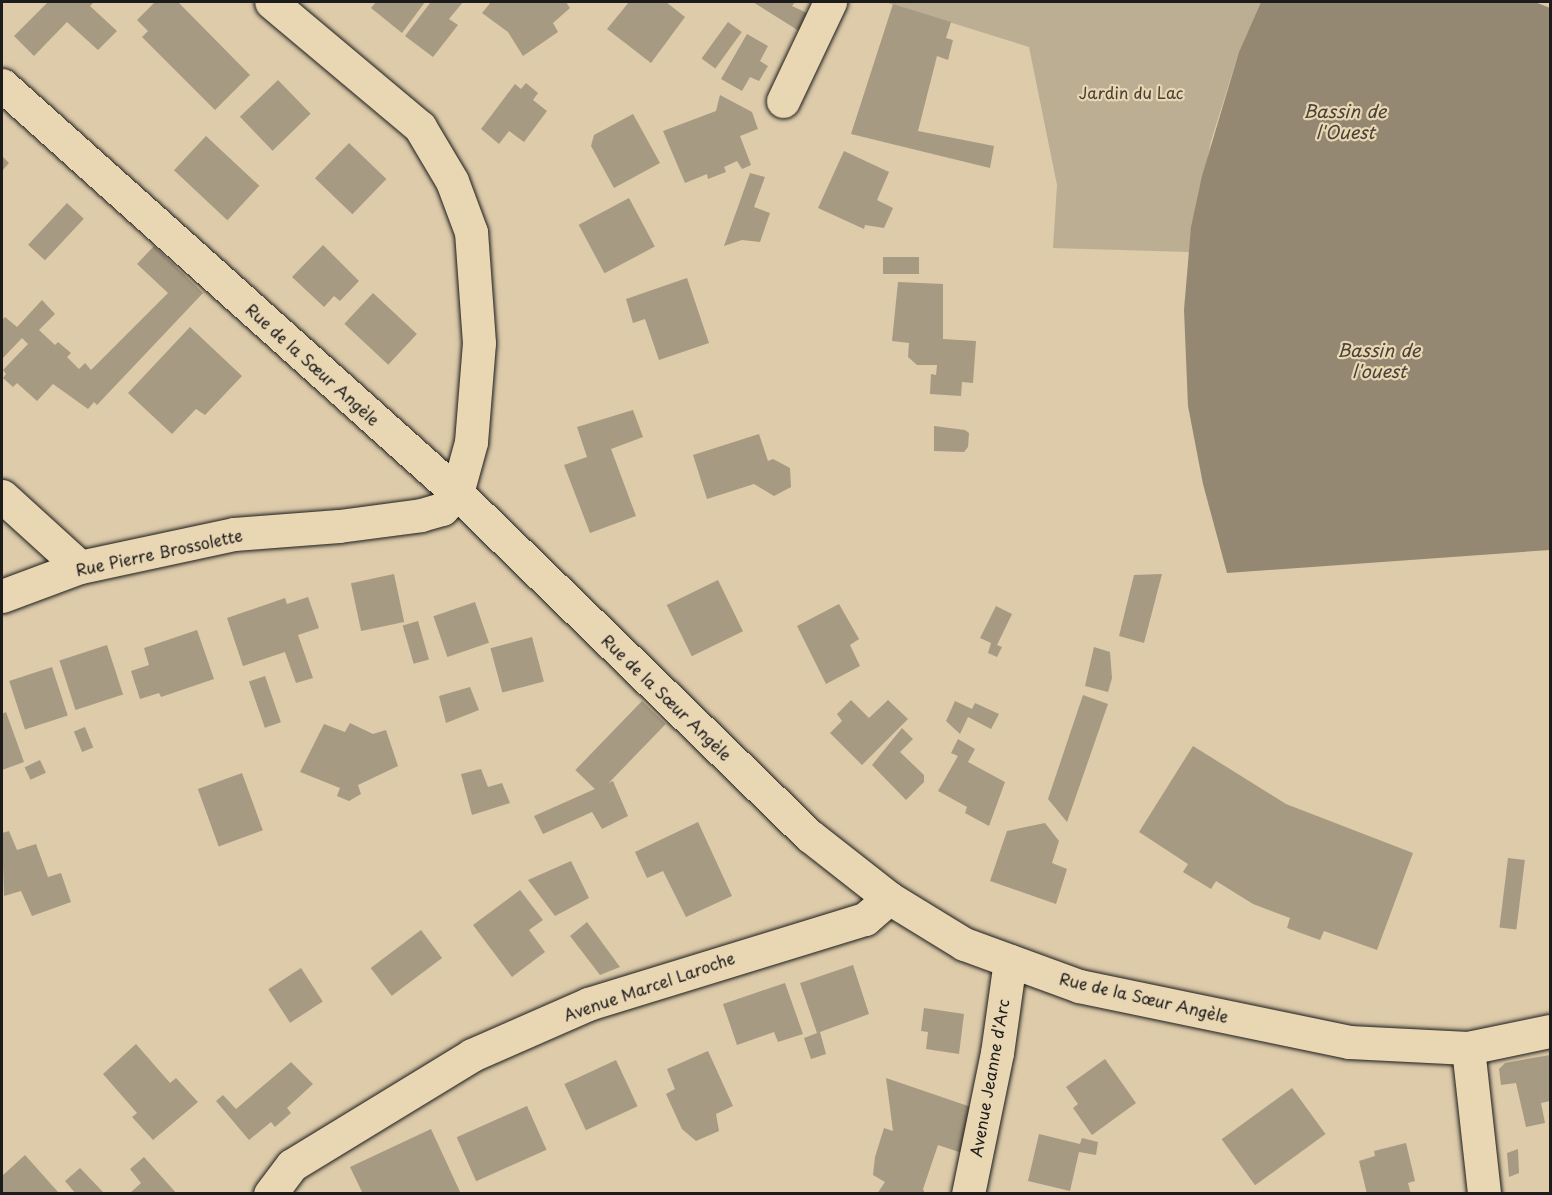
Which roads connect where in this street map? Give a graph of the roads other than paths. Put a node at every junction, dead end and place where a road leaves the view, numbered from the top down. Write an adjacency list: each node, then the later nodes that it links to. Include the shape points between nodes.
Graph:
1 (271, 2): 5 (street, via 420,127 456,192 471,232 479,343 471,442)
2 (830, 2): 4 (street)
3 (2, 85): 5 (street, Rue de la Sœur Angèle)
4 (783, 101)
5 (457, 493): 7 (street, Rue Pierre Brossolette, via 442,509 421,515 234,534); 9 (street, Rue de la Sœur Angèle, via 810,836)
6 (2, 496): 7 (street)
7 (80, 567): 8 (street, Rue Pierre Brossolette)
8 (2, 596)
9 (889, 898): 10 (street, Rue de la Sœur Angèle, via 964,944); 13 (street, Avenue Marcel Laroche, via 865,919 588,1004 472,1055 292,1165)
10 (1010, 962): 12 (street, Rue de la Sœur Angèle, via 1078,986 1349,1042); 14 (street, Avenue Jeanne d'Arc, via 997,1053)
11 (1551, 1032): 12 (street, Rue de la Sœur Angèle)
12 (1468, 1048): 15 (street)
13 (270, 1194)
14 (968, 1194)
15 (1484, 1194)

